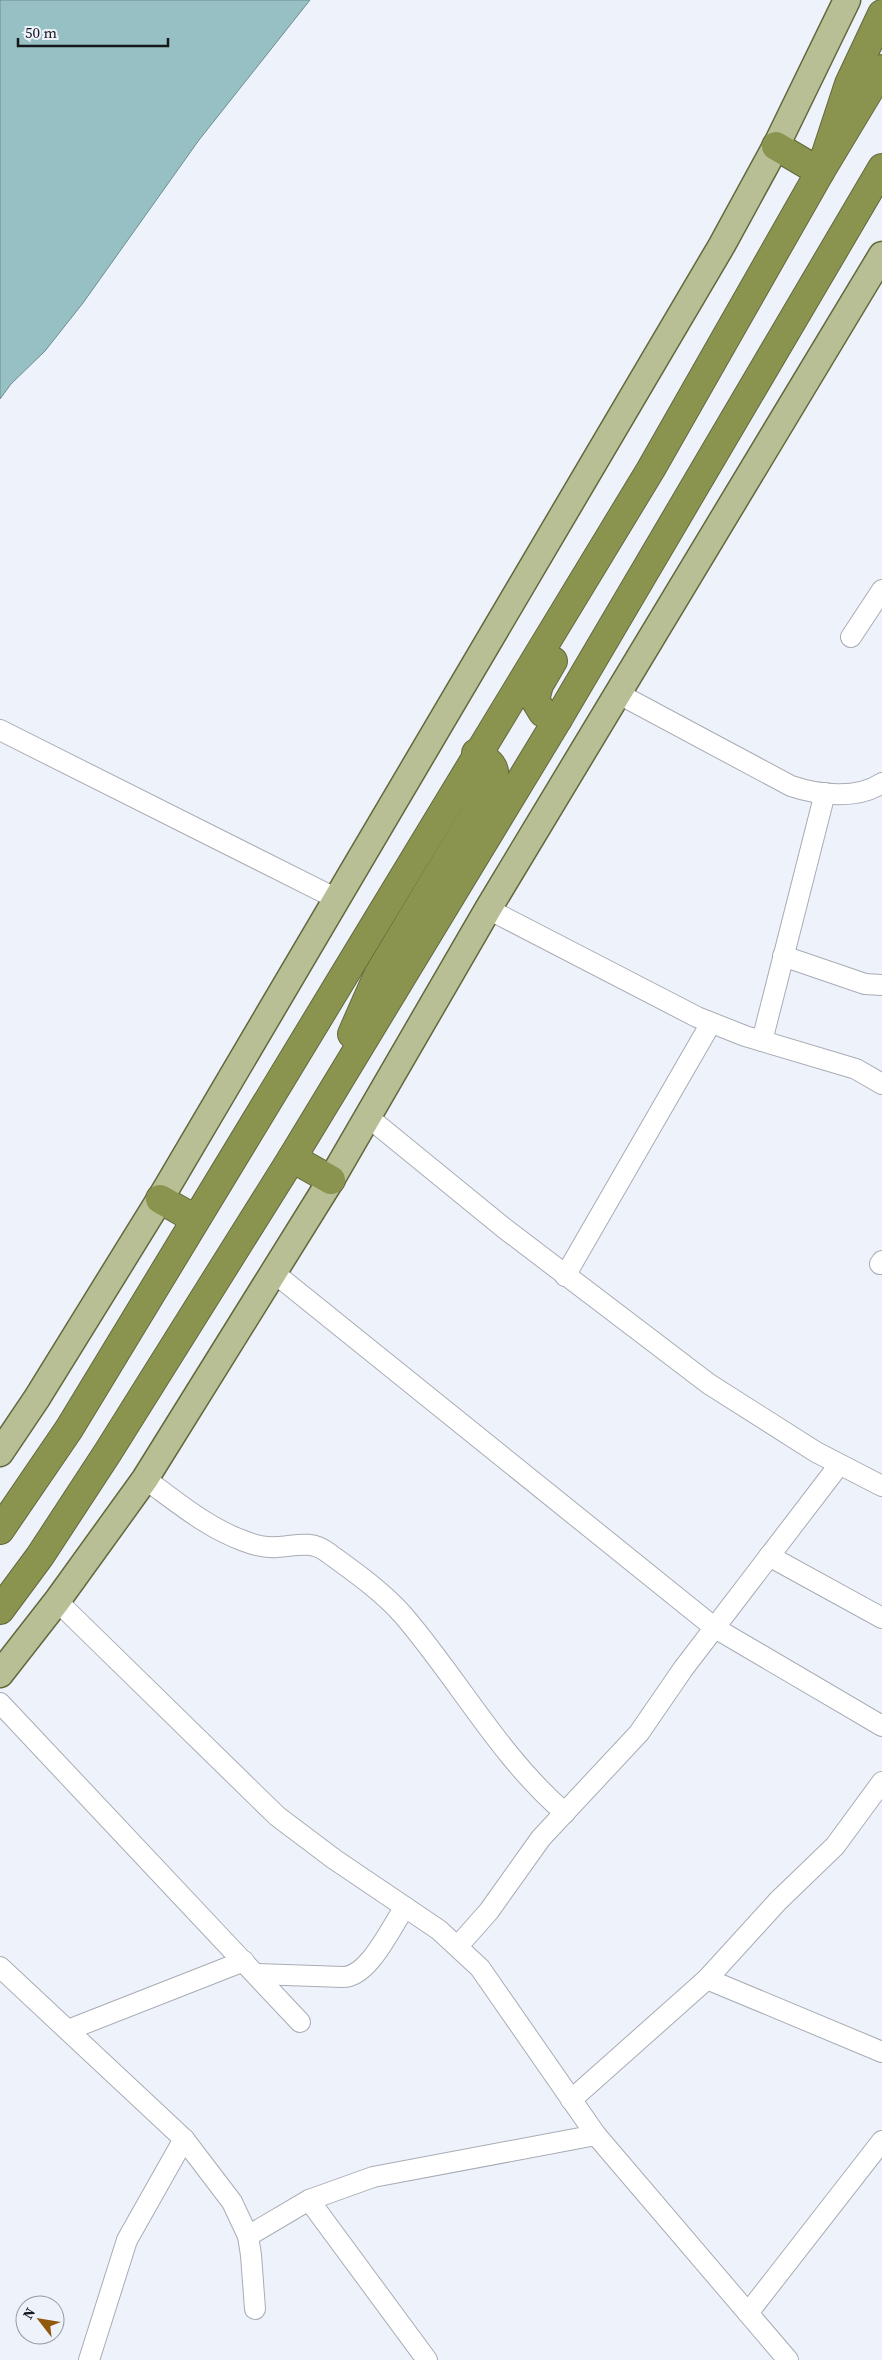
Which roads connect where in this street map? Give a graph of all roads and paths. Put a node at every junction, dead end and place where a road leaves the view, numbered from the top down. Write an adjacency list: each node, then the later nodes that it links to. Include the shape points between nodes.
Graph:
1 (847, 0): 4 (main road)
2 (882, 14): 6 (highway, via 849,84)
3 (882, 69): 6 (highway)
4 (776, 146): 6 (highway); 17 (main road, via 722,246)
5 (882, 168): 12 (highway)
6 (820, 172): 8 (highway)
7 (882, 255): 11 (main road)
8 (650, 469): 12 (highway, via 631,530 536,690 535,700 540,709); 14 (highway)
9 (882, 590): 10 (street)
10 (851, 637)
11 (619, 694): 16 (street, via 791,786); 18 (main road)
12 (558, 719): 24 (highway)
13 (0, 730): 17 (street)
14 (476, 753): 24 (highway, via 493,767 493,784 369,991); 29 (highway)
15 (882, 784): 16 (street, via 852,793)
16 (825, 793): 19 (street)
17 (337, 899): 28 (main road)
18 (488, 909): 21 (street); 25 (main road)
19 (783, 956): 20 (street, via 860,983); 22 (street)
20 (882, 985)
21 (711, 1023): 22 (street); 31 (street)
22 (762, 1041): 23 (street, via 856,1069)
23 (882, 1084)
24 (333, 1090): 26 (highway)
25 (368, 1117): 27 (main road); 31 (street)
26 (292, 1158): 27 (highway); 39 (highway, via 108,1452 40,1556)
27 (331, 1180): 30 (main road)
28 (160, 1199): 29 (highway); 32 (main road)
29 (195, 1219): 36 (highway, via 69,1429)
30 (273, 1272): 34 (main road); 41 (street)
31 (565, 1276): 33 (street, via 709,1384)
32 (0, 1453)
33 (839, 1465): 35 (street); 37 (street)
34 (145, 1479): 38 (main road); 46 (street, via 192,1513 242,1541 275,1548 311,1544 325,1550 371,1586 402,1613 514,1761 541,1792)
35 (882, 1486)
36 (0, 1530)
37 (769, 1556): 40 (street); 41 (street)
38 (57, 1601): 42 (main road); 47 (street, via 277,1816)
39 (0, 1610)
40 (882, 1618)
41 (714, 1628): 44 (street); 46 (street, via 639,1733)
42 (0, 1674)
43 (0, 1703): 50 (street)
44 (882, 1726)
45 (882, 1782): 51 (street, via 835,1846 778,1901)
46 (566, 1813): 48 (street, via 542,1838 489,1911)
47 (405, 1907): 48 (street); 50 (street, via 369,1962 356,1975 343,1977)
48 (458, 1946): 55 (street, via 500,1994)
49 (0, 1967): 53 (street)
50 (251, 1968): 52 (street); 53 (street)
51 (707, 1979): 54 (street); 55 (street)
52 (300, 2022)
53 (68, 2030): 57 (street)
54 (882, 2052)
55 (571, 2100): 56 (street)
56 (596, 2135): 59 (street, via 373,2177); 62 (street)
57 (184, 2139): 60 (street, via 232,2202); 63 (street, via 126,2240)
58 (882, 2141): 62 (street)
59 (309, 2200): 60 (street); 64 (street)
60 (248, 2236): 61 (street)
61 (255, 2309)
62 (748, 2313): 65 (street)
63 (89, 2360)
64 (428, 2360)
65 (788, 2360)

